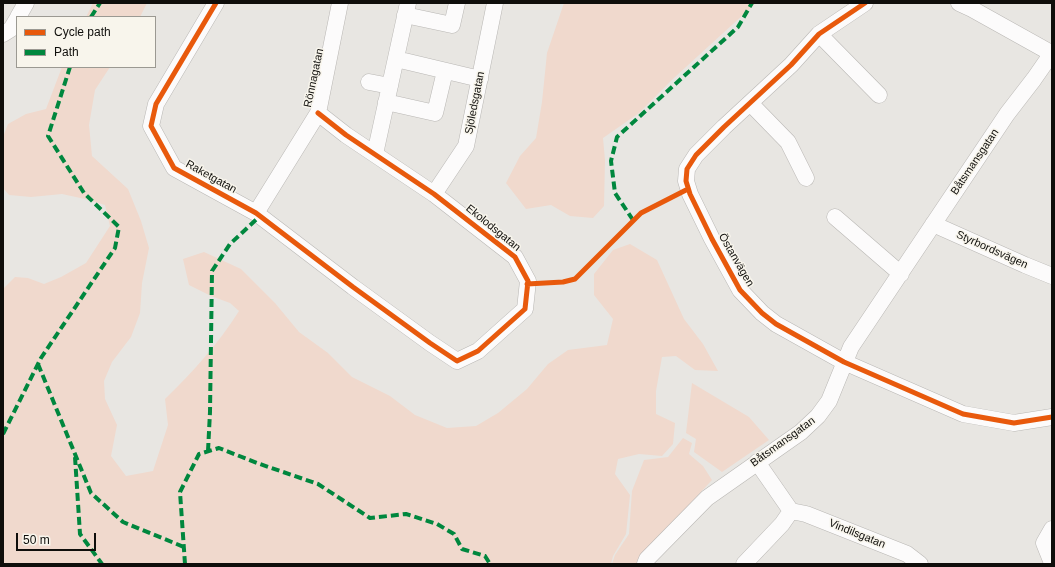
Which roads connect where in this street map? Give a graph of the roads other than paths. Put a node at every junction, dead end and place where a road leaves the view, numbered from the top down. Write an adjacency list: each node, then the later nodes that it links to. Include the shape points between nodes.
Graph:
1 (26, 3): 9 (street)
2 (216, 3): 26 (street, Raketgatan, via 156,104 151,126 174,168)
3 (340, 3): 22 (street, Rönnagatan)
4 (457, 3): 8 (street, via 452,26)
5 (495, 3): 16 (street, Sjöledsgatan)
6 (865, 3): 12 (street, Östanvägen)
7 (959, 3): 13 (street)
8 (407, 9): 14 (street)
9 (18, 16)
10 (16, 20): 11 (street, via 11,29)
11 (3, 34)
12 (819, 34): 19 (street); 21 (street, Östanvägen, via 791,65)
13 (1052, 53): 28 (street, Båtsmansgatan, via 1007,114)
14 (396, 59): 15 (street); 18 (street)
15 (446, 71): 16 (street); 20 (street, via 435,113)
16 (480, 79): 25 (street, Sjöledsgatan, via 466,146)
17 (369, 82): 18 (street)
18 (390, 86): 20 (street)
19 (879, 95)
20 (386, 102): 23 (street)
21 (750, 103): 24 (street, via 788,142); 31 (street, Östanvägen, via 696,155 687,169 686,181 690,194 740,290 776,324)
22 (318, 112): 23 (street, Ekolodsgatan); 26 (street, Rönnagatan)
23 (375, 154): 25 (street, Ekolodsgatan)
24 (806, 178)
25 (434, 194): 26 (street, Ekolodsgatan, via 515,257 528,281 525,309 478,351 457,361 353,287)
26 (256, 213)
27 (834, 217): 29 (street)
28 (933, 224): 29 (street, Båtsmansgatan); 30 (street, Styrbordsvägen)
29 (901, 274): 31 (street, Båtsmansgatan, via 851,347)
30 (1052, 276)
31 (844, 362): 32 (street, Östanvägen, via 963,414 1014,423); 33 (street, Båtsmansgatan, via 830,401 818,416 801,432)
32 (1052, 417)
33 (757, 462): 34 (street); 37 (street, Båtsmansgatan, via 707,498)
34 (791, 511): 38 (street); 39 (street, Vindilsgatan, via 806,514 907,554)
35 (1052, 529): 36 (street, via 1044,543)
36 (1052, 563)
37 (645, 564)
38 (744, 564)
39 (920, 564)

